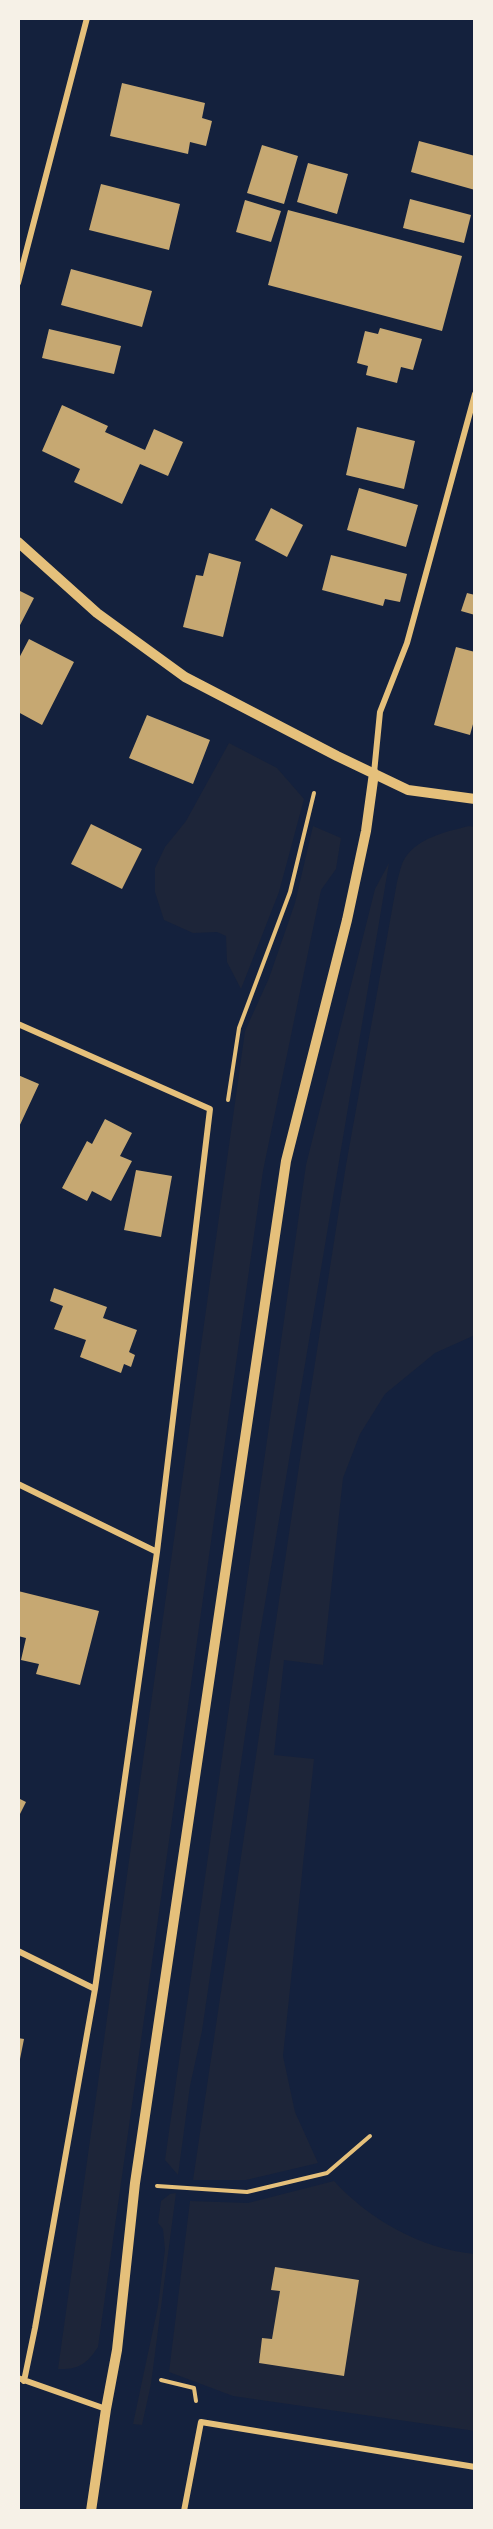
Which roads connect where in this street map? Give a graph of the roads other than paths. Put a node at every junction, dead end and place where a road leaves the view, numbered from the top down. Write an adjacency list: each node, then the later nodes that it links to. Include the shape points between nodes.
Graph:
1 (87, 18): 2 (street)
2 (18, 283)
3 (475, 394): 5 (street, via 407,642 380,712)
4 (18, 543): 5 (street, via 97,613 184,677)
5 (374, 773): 6 (street, via 408,790); 13 (street, via 347,920 286,1161 135,2183 117,2350)
6 (475, 799)
7 (18, 1024): 9 (street, via 210,1108)
8 (18, 1484): 9 (street)
9 (157, 1552): 11 (street)
10 (18, 1951): 11 (street)
11 (95, 1989): 12 (street, via 35,2328)
12 (21, 2380): 13 (street)
13 (106, 2409): 15 (street)
14 (475, 2467): 16 (street, via 201,2422)
15 (91, 2511)
16 (184, 2511)

